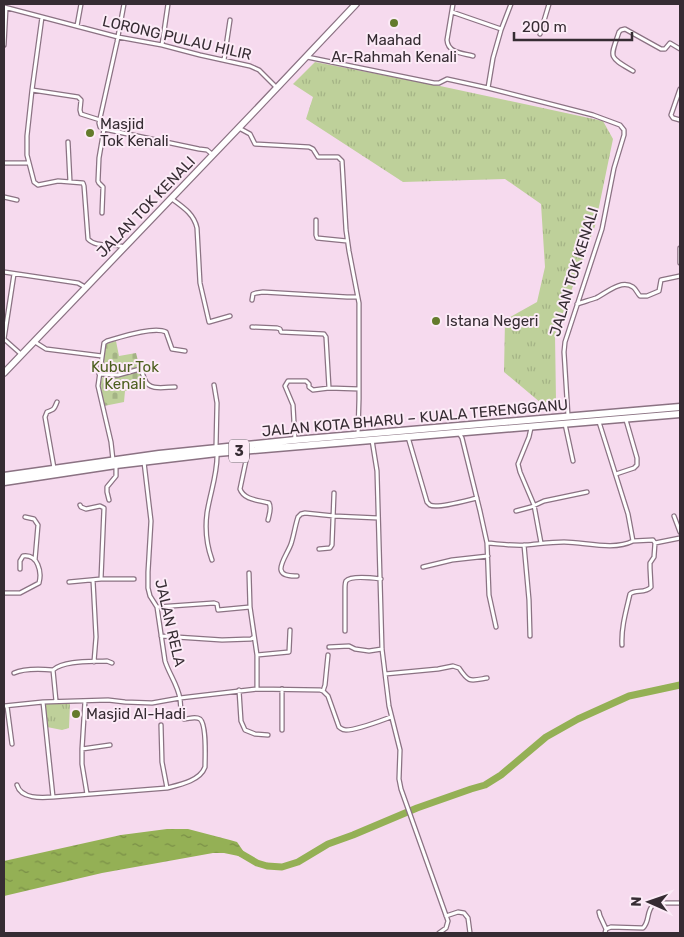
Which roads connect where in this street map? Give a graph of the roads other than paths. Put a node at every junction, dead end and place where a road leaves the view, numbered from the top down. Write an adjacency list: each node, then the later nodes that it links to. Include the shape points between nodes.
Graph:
1 (81, 4): 12 (street)
2 (124, 4): 15 (street)
3 (168, 4): 17 (street)
4 (356, 4): 19 (main road, JALAN TOK KENALI)
5 (454, 4): 9 (street)
6 (511, 4): 13 (street)
7 (549, 4): 14 (street)
8 (5, 7): 10 (street, LORONG PULAU HILIR); 16 (street, LORONG PULAU HILIR)
9 (452, 12): 13 (street); 20 (street, via 448,45 452,50)
10 (42, 17): 12 (street, LORONG PULAU HILIR); 26 (street)
11 (230, 20): 21 (street)
12 (77, 26): 15 (street, LORONG PULAU HILIR)
13 (501, 30): 24 (street)
14 (540, 34)
15 (118, 37): 17 (street, LORONG PULAU HILIR); 27 (street)
16 (4, 45)
17 (162, 45): 21 (street, LORONG PULAU HILIR)
18 (680, 49): 22 (street, via 670,44 661,49 623,29 619,32 612,55)
19 (306, 56): 23 (main road, JALAN TOK KENALI); 24 (street, JALAN TOK KENALI, via 434,83 447,79)
20 (473, 56)
21 (224, 60): 23 (street, LORONG PULAU HILIR, via 256,69)
22 (633, 71)
23 (277, 88): 29 (main road, JALAN TOK KENALI)
24 (488, 88): 51 (street, JALAN TOK KENALI, via 593,115 620,125 624,130 602,230)
25 (680, 89): 28 (street, via 671,115)
26 (32, 90): 27 (street, via 78,97 81,114); 34 (street)
27 (100, 120): 30 (street, via 100,127)
28 (680, 120)
29 (239, 128): 32 (main road, JALAN TOK KENALI); 41 (street, via 250,134 255,144 309,147 318,157 342,161)
30 (104, 129): 32 (street, via 208,150); 39 (street, via 98,181 103,187)
31 (68, 142): 35 (street)
32 (213, 155): 37 (main road, JALAN TOK KENALI)
33 (4, 163): 34 (street)
34 (28, 163): 35 (street, via 36,184)
35 (70, 182): 42 (street, via 84,184 89,241)
36 (4, 197): 38 (street)
37 (171, 199): 42 (main road, JALAN TOK KENALI); 52 (street, via 195,220 200,282 209,322)
38 (16, 200)
39 (102, 213)
40 (316, 220): 41 (street, via 317,238)
41 (347, 241): 49 (street)
42 (125, 247): 48 (main road, JALAN TOK KENALI)
43 (680, 248): 44 (street)
44 (680, 263)
45 (4, 272): 46 (street)
46 (14, 274): 48 (street, via 78,283); 54 (street)
47 (680, 276): 51 (street, via 663,278 659,291 647,296 640,296 633,287 624,285)
48 (86, 288): 55 (main road, JALAN TOK KENALI)
49 (357, 296): 50 (street, via 256,292); 64 (street)
50 (252, 300)
51 (577, 304): 68 (street, JALAN TOK KENALI, via 564,352)
52 (230, 316)
53 (252, 326): 63 (street, via 277,328 281,332 324,334)
54 (4, 339): 57 (street)
55 (35, 341): 57 (main road, JALAN TOK KENALI); 58 (street, via 46,349)
56 (185, 351): 58 (street, via 172,349 166,332 161,330 107,341)
57 (22, 355): 59 (main road, JALAN TOK KENALI)
58 (102, 356): 60 (street)
59 (4, 374)
60 (99, 374): 62 (street, via 118,375 140,369 149,386); 83 (street, via 99,394)
61 (214, 385): 80 (street)
62 (175, 387)
63 (329, 388): 64 (street); 77 (street, via 310,389 306,381 286,383 293,405)
64 (359, 389): 75 (street)
65 (57, 402): 84 (street, via 45,417)
66 (680, 408): 69 (highway, JALAN KOTA BHARU – KUALA TERENGGANU / 3)
67 (680, 414): 70 (highway, JALAN KOTA BHARU – KUALA TERENGGANU / 3)
68 (568, 417): 69 (highway, JALAN KOTA BHARU – KUALA TERENGGANU / 3); 73 (highway, JALAN KOTA BHARU – KUALA TERENGGANU / 3)
69 (597, 419): 70 (highway, JALAN KOTA BHARU – KUALA TERENGGANU / 3); 71 (highway, JALAN KOTA BHARU – KUALA TERENGGANU / 3); 85 (street)
70 (625, 419): 85 (street, via 637,465)
71 (565, 424): 72 (highway, JALAN KOTA BHARU – KUALA TERENGGANU / 3); 82 (street)
72 (531, 427): 73 (highway, JALAN KOTA BHARU – KUALA TERENGGANU / 3); 93 (street, via 518,464)
73 (476, 428): 74 (highway, JALAN KOTA BHARU – KUALA TERENGGANU / 3); 75 (highway, JALAN KOTA BHARU – KUALA TERENGGANU / 3)
74 (459, 433): 76 (highway, JALAN KOTA BHARU – KUALA TERENGGANU / 3); 90 (street)
75 (358, 434): 77 (highway, JALAN KOTA BHARU – KUALA TERENGGANU / 3)
76 (408, 437): 78 (highway, JALAN KOTA BHARU – KUALA TERENGGANU / 3); 90 (street, via 429,505)
77 (295, 440): 80 (highway, JALAN KOTA BHARU – KUALA TERENGGANU / 3)
78 (372, 440): 79 (highway, JALAN KOTA BHARU – KUALA TERENGGANU / 3); 98 (street, via 377,471)
79 (249, 450): 80 (highway, JALAN KOTA BHARU – KUALA TERENGGANU / 3); 99 (street, via 241,493 247,498 268,503)
80 (216, 451): 81 (highway, JALAN KOTA BHARU – KUALA TERENGGANU / 3); 83 (highway, JALAN KOTA BHARU – KUALA TERENGGANU / 3); 110 (street, via 216,469 207,513 208,550)
81 (144, 462): 83 (highway, JALAN KOTA BHARU – KUALA TERENGGANU / 3); 121 (street, JALAN RELA, via 151,522 148,588)
82 (572, 462)
83 (114, 463): 84 (highway, JALAN KOTA BHARU – KUALA TERENGGANU / 3); 87 (highway, JALAN KOTA BHARU – KUALA TERENGGANU / 3); 91 (street, via 116,476 107,487)
84 (54, 469): 86 (highway, JALAN KOTA BHARU – KUALA TERENGGANU / 3)
85 (616, 474): 102 (street)
86 (4, 476)
87 (4, 482)
88 (334, 492): 95 (street)
89 (587, 492): 93 (street)
90 (477, 498): 103 (street)
91 (109, 500)
92 (80, 505): 116 (street, via 86,509 104,508)
93 (534, 505): 94 (street); 104 (street)
94 (516, 511)
95 (334, 516): 98 (street); 107 (street, via 332,547); 114 (street, via 305,513 298,517 281,566 283,574)
96 (674, 516): 100 (street)
97 (25, 517): 109 (street, via 34,519 38,525)
98 (378, 518): 117 (street)
99 (268, 520)
100 (680, 532)
101 (680, 538): 105 (street)
102 (633, 541): 104 (street, via 618,545); 105 (street, via 653,540)
103 (487, 543): 106 (street); 108 (street)
104 (541, 543): 106 (street)
105 (655, 543): 129 (street, via 650,563 651,587 630,594 621,635)
106 (524, 545): 127 (street)
107 (319, 549)
108 (488, 556): 111 (street); 123 (street, via 489,595)
109 (35, 560): 112 (street, via 24,556); 120 (street, via 40,570 39,583 20,592)
110 (212, 560)
111 (423, 567)
112 (20, 569)
113 (249, 573): 122 (street)
114 (297, 576)
115 (134, 578): 116 (street)
116 (101, 579): 118 (street)
117 (381, 579): 125 (street, via 358,577 347,580 344,589); 131 (street)
118 (93, 580): 119 (street); 134 (street)
119 (69, 582)
120 (4, 593)
121 (157, 607): 122 (street, via 214,603 220,610); 126 (street, JALAN RELA)
122 (250, 607): 128 (street)
123 (496, 627)
124 (290, 630): 133 (street, via 289,652)
125 (345, 631)
126 (161, 636): 128 (street, via 222,640); 144 (street, JALAN RELA, via 165,661)
127 (530, 636)
128 (254, 638): 133 (street)
129 (622, 646)
130 (329, 647): 131 (street)
131 (382, 649): 138 (street)
132 (328, 654): 143 (street)
133 (257, 655): 140 (street)
134 (94, 662): 135 (street); 136 (street, via 61,665)
135 (112, 663)
136 (53, 670): 137 (street); 146 (street)
137 (14, 673)
138 (385, 674): 139 (street, via 452,666 459,668 469,680); 149 (street)
139 (487, 678)
140 (257, 689): 141 (street); 142 (street)
141 (282, 689): 143 (street); 151 (street)
142 (239, 690): 144 (street); 152 (street, via 241,721 245,730)
143 (323, 691): 149 (street, via 342,730)
144 (180, 698): 145 (street, via 152,703); 157 (street, JALAN RELA, via 184,719 197,718 202,722 205,767 193,779)
145 (86, 700): 146 (street); 155 (street)
146 (56, 701): 147 (street)
147 (43, 702): 148 (street); 159 (street)
148 (5, 706): 153 (street)
149 (391, 717): 162 (street, via 399,744 400,784)
150 (161, 725): 157 (street)
151 (282, 730)
152 (268, 735)
153 (12, 744)
154 (110, 745): 155 (street)
155 (82, 748): 158 (street)
156 (17, 785): 159 (street, via 24,794)
157 (166, 788): 158 (street)
158 (87, 794): 159 (street)
159 (53, 797)
160 (680, 902): 163 (street, via 654,905 643,928 611,927)
161 (600, 912): 163 (street)
162 (446, 916): 164 (street, via 446,928); 165 (street, via 464,913)
163 (606, 931)
164 (439, 933)
165 (470, 933)

